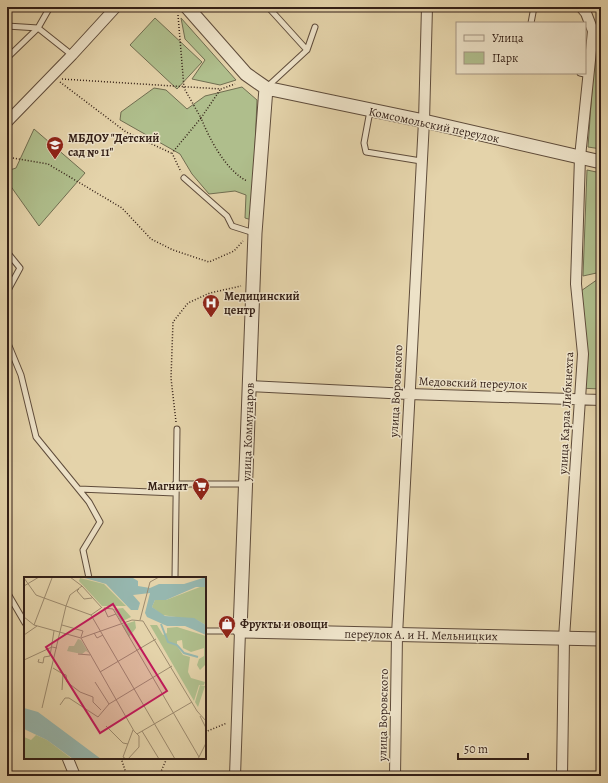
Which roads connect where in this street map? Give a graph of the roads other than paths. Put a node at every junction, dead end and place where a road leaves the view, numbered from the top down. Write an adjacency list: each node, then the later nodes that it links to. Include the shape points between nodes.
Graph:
1 (50, 7): 11 (lane)
2 (116, 7): 13 (street)
3 (268, 7): 12 (lane)
4 (427, 7): 19 (street, улица Воровского)
5 (534, 7): 8 (lane)
6 (581, 7): 15 (street, улица Карла Либкнехта, via 593,32)
7 (182, 10): 17 (street, via 246,74)
8 (531, 22)
9 (7, 26): 11 (lane)
10 (315, 27): 12 (lane)
11 (38, 28): 13 (lane); 14 (lane)
12 (307, 50): 17 (lane)
13 (72, 55): 20 (street, via 26,108)
14 (7, 58)
15 (586, 69)
16 (585, 74): 21 (street, улица Карла Либкнехта)
17 (266, 88): 18 (street, Комсомольский переулок); 25 (street, улица Коммунаров)
18 (370, 111): 19 (street, Комсомольский переулок); 22 (lane, via 364,143 366,152)
19 (424, 121): 21 (street, Комсомольский переулок); 22 (street, улица Воровского)
20 (7, 122)
21 (580, 158): 23 (street, Комсомольский переулок); 31 (street, улица Карла Либкнехта, via 576,284 583,354)
22 (421, 161): 30 (street, улица Воровского)
23 (601, 162)
24 (184, 178): 25 (lane, via 227,216 232,226)
25 (253, 232): 29 (street, улица Коммунаров)
26 (7, 252): 27 (lane, via 20,268)
27 (7, 292)
28 (7, 342): 36 (lane, via 21,375 36,437)
29 (249, 386): 30 (street, Медовский переулок); 35 (street, улица Коммунаров)
30 (409, 394): 31 (street, Медовский переулок); 44 (street, улица Воровского)
31 (580, 400): 32 (street, Медовский переулок); 45 (street, улица Карла Либкнехта)
32 (598, 400)
33 (177, 429): 34 (lane)
34 (175, 484): 35 (lane); 37 (lane)
35 (246, 484): 43 (street, улица Коммунаров)
36 (79, 489): 37 (lane); 38 (lane, via 100,522 83,550)
37 (175, 493): 39 (lane)
38 (89, 577)
39 (175, 577)
40 (7, 592): 41 (lane)
41 (24, 621)
42 (206, 631): 43 (lane)
43 (240, 631): 44 (street, переулок А. и Н. Мельницких); 49 (street, улица Коммунаров)
44 (397, 635): 45 (street, переулок А. и Н. Мельницких); 50 (street, улица Воровского)
45 (564, 638): 46 (street, переулок А. и Н. Мельницких); 51 (street, улица Карла Либкнехта)
46 (601, 639)
47 (68, 759): 48 (street)
48 (75, 776)
49 (235, 776)
50 (395, 776)
51 (562, 776)

